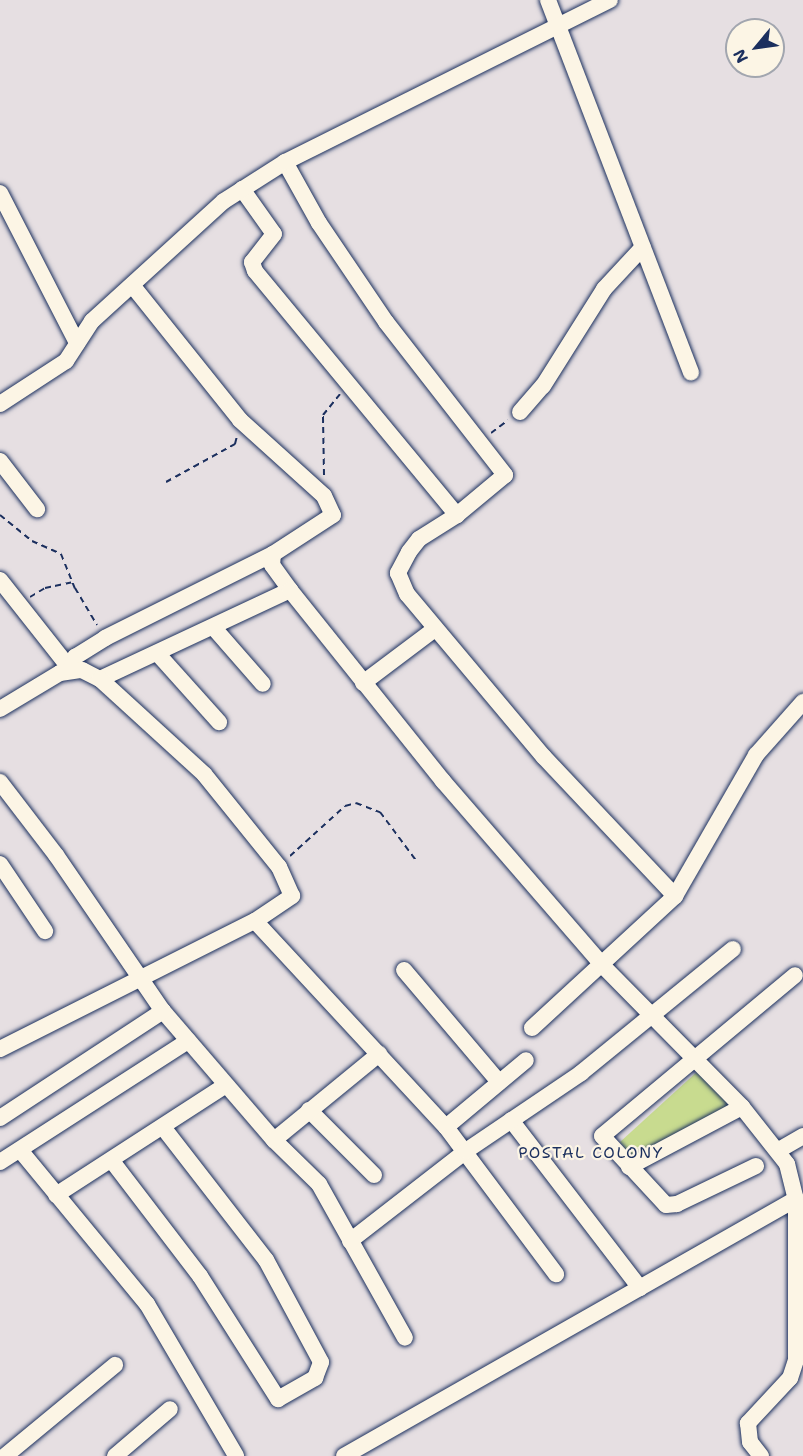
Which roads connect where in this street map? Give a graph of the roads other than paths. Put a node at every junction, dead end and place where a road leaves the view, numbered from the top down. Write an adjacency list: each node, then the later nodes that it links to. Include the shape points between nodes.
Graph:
1 (548, 0): 3 (street)
2 (610, 0): 3 (street)
3 (557, 27): 4 (street); 7 (street)
4 (285, 162): 5 (street); 15 (street, via 319,223 386,322 505,475)
5 (242, 189): 8 (street); 15 (street, via 274,234 252,262 255,271)
6 (0, 194): 9 (street)
7 (643, 247): 10 (street); 12 (street, via 604,289 543,386)
8 (132, 285): 9 (street, via 92,321); 16 (street, via 240,420 324,496 333,515)
9 (77, 343): 11 (street, via 66,361)
10 (691, 372)
11 (0, 404)
12 (520, 411)
13 (0, 461): 14 (street)
14 (37, 509)
15 (457, 515): 20 (street, via 419,539 398,573 407,594)
16 (273, 554): 17 (street, via 272,565); 22 (street, via 105,638 75,657)
17 (290, 590): 19 (street, via 269,597); 24 (street)
18 (6, 593): 22 (street)
19 (214, 628): 21 (street); 25 (street)
20 (435, 629): 24 (street); 31 (street, via 544,757)
21 (157, 653): 23 (street); 28 (street)
22 (71, 670): 23 (street, via 82,670); 27 (street)
23 (100, 679): 32 (street, via 204,774 279,867 292,896)
24 (363, 683): 35 (street)
25 (263, 684)
26 (803, 702): 31 (street, via 756,755)
27 (0, 709)
28 (219, 722)
29 (0, 782): 38 (street, via 56,855)
30 (0, 864): 33 (street)
31 (675, 896): 35 (street)
32 (255, 921): 38 (street); 44 (street)
33 (45, 931)
34 (733, 949): 40 (street)
35 (603, 966): 40 (street); 41 (street)
36 (404, 970): 47 (street)
37 (795, 975): 45 (street)
38 (138, 976): 39 (street); 43 (street)
39 (163, 1011): 42 (street); 51 (street)
40 (651, 1015): 45 (street); 52 (street, via 581,1073)
41 (532, 1028)
42 (188, 1041): 48 (street); 57 (street)
43 (0, 1049)
44 (379, 1054): 50 (street); 54 (street)
45 (696, 1059): 49 (street); 63 (street, via 602,1136)
46 (526, 1060): 47 (street)
47 (499, 1082): 54 (street)
48 (226, 1085): 53 (street); 56 (street)
49 (742, 1107): 58 (street); 63 (street)
50 (309, 1110): 56 (street); 64 (street)
51 (0, 1118)
52 (511, 1120): 59 (street); 69 (street)
53 (163, 1127): 60 (street); 60 (street, via 266,1260 321,1362 315,1378 278,1399 200,1276)
54 (446, 1127): 59 (street)
55 (803, 1136): 58 (street)
56 (274, 1140): 67 (street, via 319,1185)
57 (20, 1150): 61 (street); 65 (street)
58 (779, 1150): 66 (street, via 793,1180)
59 (466, 1151): 67 (street); 68 (street)
60 (112, 1161): 65 (street)
61 (0, 1162)
62 (756, 1166): 63 (street, via 671,1206 659,1201)
63 (629, 1167)
64 (374, 1175)
65 (56, 1195): 75 (street, via 147,1304)
66 (796, 1199): 69 (street); 77 (street, via 796,1360 790,1378 748,1423 750,1442)
67 (350, 1240): 70 (street)
68 (556, 1274)
69 (640, 1288): 76 (street)
70 (405, 1338)
71 (115, 1365): 73 (street)
72 (170, 1409): 74 (street)
73 (5, 1456)
74 (115, 1456)
75 (236, 1456)
76 (345, 1456)
77 (761, 1456)

